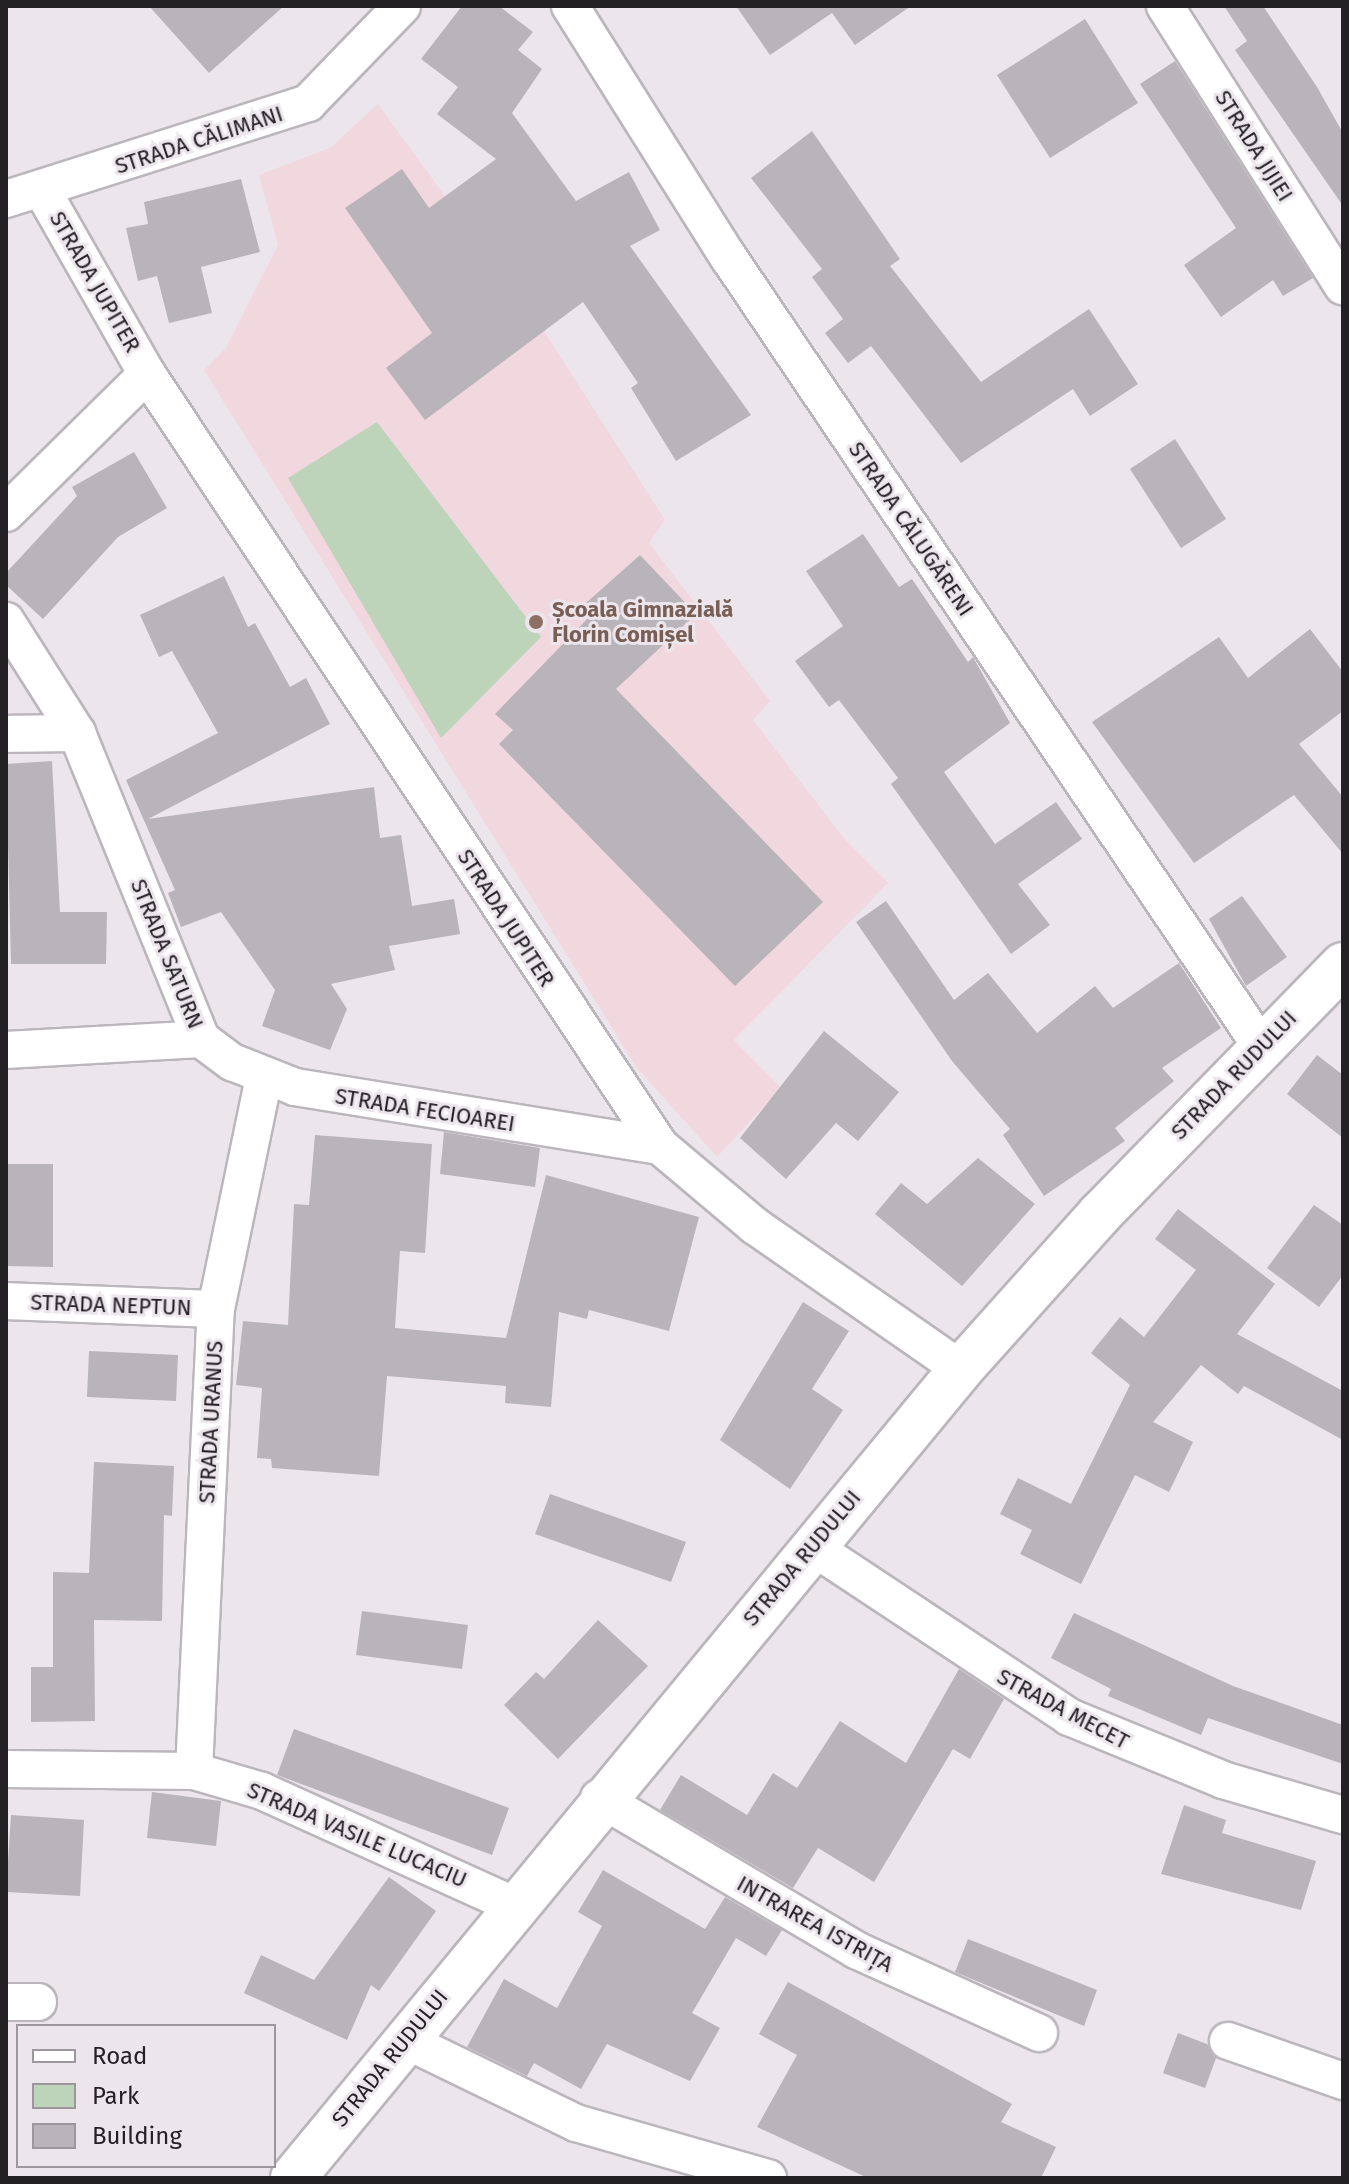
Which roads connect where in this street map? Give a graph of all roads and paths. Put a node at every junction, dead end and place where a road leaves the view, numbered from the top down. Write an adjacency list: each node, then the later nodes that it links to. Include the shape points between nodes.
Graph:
1 (402, 6): 4 (street, STRADA CĂLIMANI, via 308,103)
2 (570, 6): 14 (street, STRADA CĂLUGĂRENI, via 729,258)
3 (1165, 6): 6 (street, STRADA JIJIEI)
4 (42, 190): 5 (street, STRADA CĂLIMANI); 7 (street, STRADA JUPITER)
5 (6, 199)
6 (1343, 286)
7 (147, 374): 8 (street, STRADA JUPITER); 17 (street, STRADA JUPITER)
8 (6, 513)
9 (6, 621): 10 (street)
10 (77, 733): 11 (street); 13 (street, STRADA SATURN)
11 (6, 734)
12 (1343, 965): 14 (main road, STRADA RUDULUI)
13 (201, 1039): 15 (street, STRADA SATURN); 16 (street, STRADA FECIOAREI)
14 (1261, 1046): 20 (main road, STRADA RUDULUI)
15 (6, 1050)
16 (264, 1077): 17 (street, STRADA FECIOAREI, via 348,1099); 19 (street, STRADA URANUS)
17 (660, 1146): 20 (street, STRADA JUPITER, via 755,1226)
18 (6, 1301): 19 (street, STRADA NEPTUN)
19 (216, 1309): 23 (street, STRADA URANUS)
20 (961, 1369): 21 (main road, STRADA RUDULUI)
21 (811, 1546): 24 (main road, STRADA RUDULUI); 25 (street, STRADA MECET, via 1069,1717 1196,1770)
22 (6, 1769): 23 (street, STRADA VASILE LUCACIU)
23 (194, 1771): 26 (street, STRADA VASILE LUCACIU, via 262,1791)
24 (599, 1798): 26 (main road, STRADA RUDULUI); 27 (street, INTRAREA ISTRIȚA, via 856,1950)
25 (1343, 1815)
26 (513, 1905): 28 (main road, STRADA RUDULUI)
27 (1039, 2033)
28 (405, 2040): 31 (main road, STRADA RUDULUI); 32 (street, via 576,2123)
29 (1228, 2041): 30 (street)
30 (1343, 2081)
31 (293, 2178)
32 (768, 2178)

